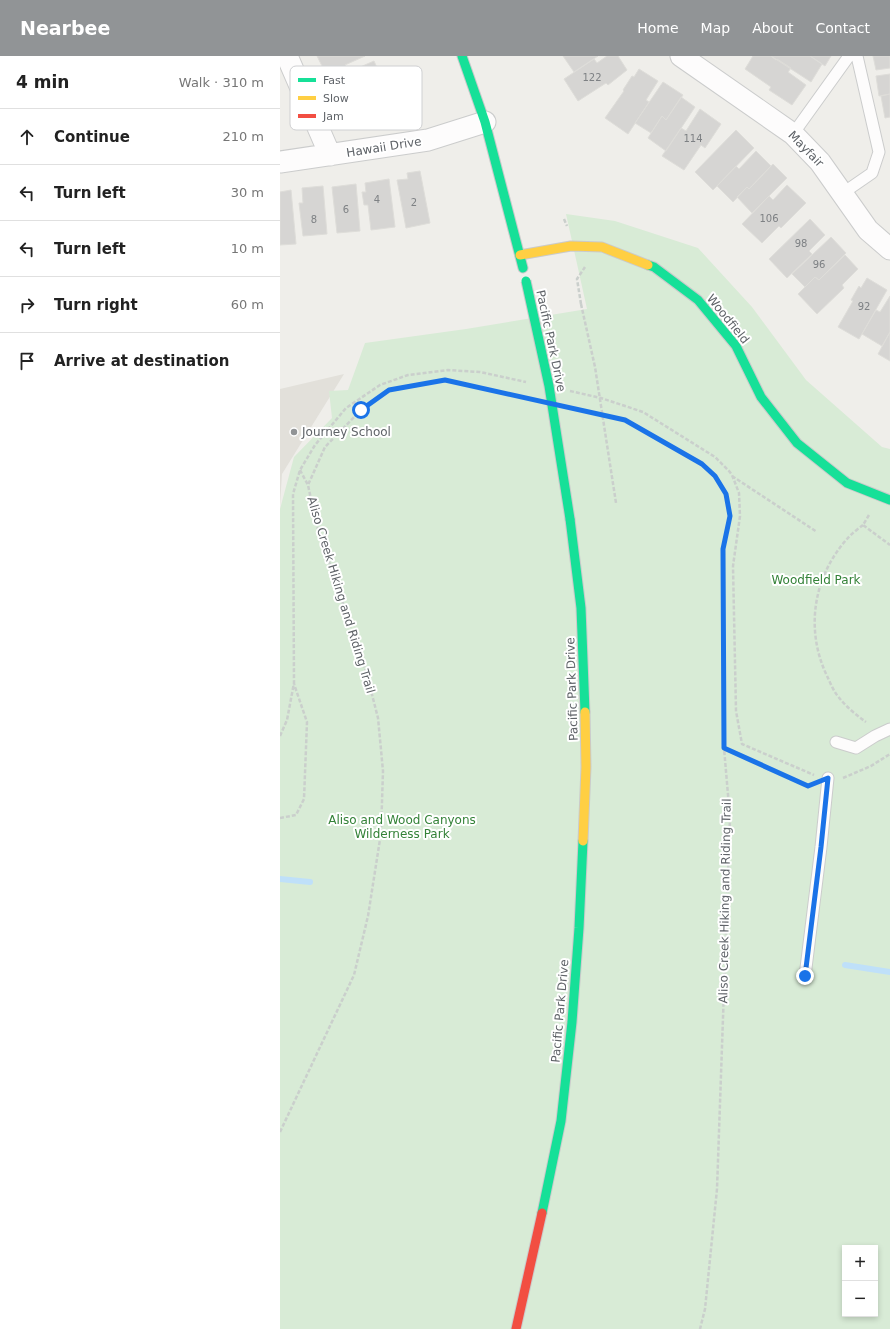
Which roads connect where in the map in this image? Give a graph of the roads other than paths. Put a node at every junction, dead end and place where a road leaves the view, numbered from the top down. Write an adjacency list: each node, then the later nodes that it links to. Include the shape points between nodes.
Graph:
1 (287, 56): 6 (street)
2 (462, 56): 7 (main road, Pacific Park Drive)
3 (681, 56): 9 (street, Mayfair)
4 (849, 56): 9 (lane)
5 (857, 56): 12 (lane, via 879,152 872,173)
6 (291, 66)
7 (485, 122): 10 (street, Hawaii Drive, via 428,140); 14 (main road, Pacific Park Drive)
8 (319, 130): 10 (street)
9 (793, 134): 12 (street, Mayfair, via 820,162)
10 (330, 155): 11 (street, Hawaii Drive)
11 (280, 162)
12 (843, 193): 13 (street, Mayfair, via 868,230)
13 (890, 249)
14 (520, 255): 15 (main road, Woodfield, via 571,246 602,247 654,267 698,300 736,346 761,397 797,443 847,483); 20 (main road, Pacific Park Drive, bridge, via 549,386 570,519 581,608 586,767 579,928 561,1121)
15 (890, 500)
16 (890, 729): 17 (lane, via 856,748)
17 (836, 742)
18 (828, 778): 19 (lane)
19 (805, 976)
20 (516, 1329)

